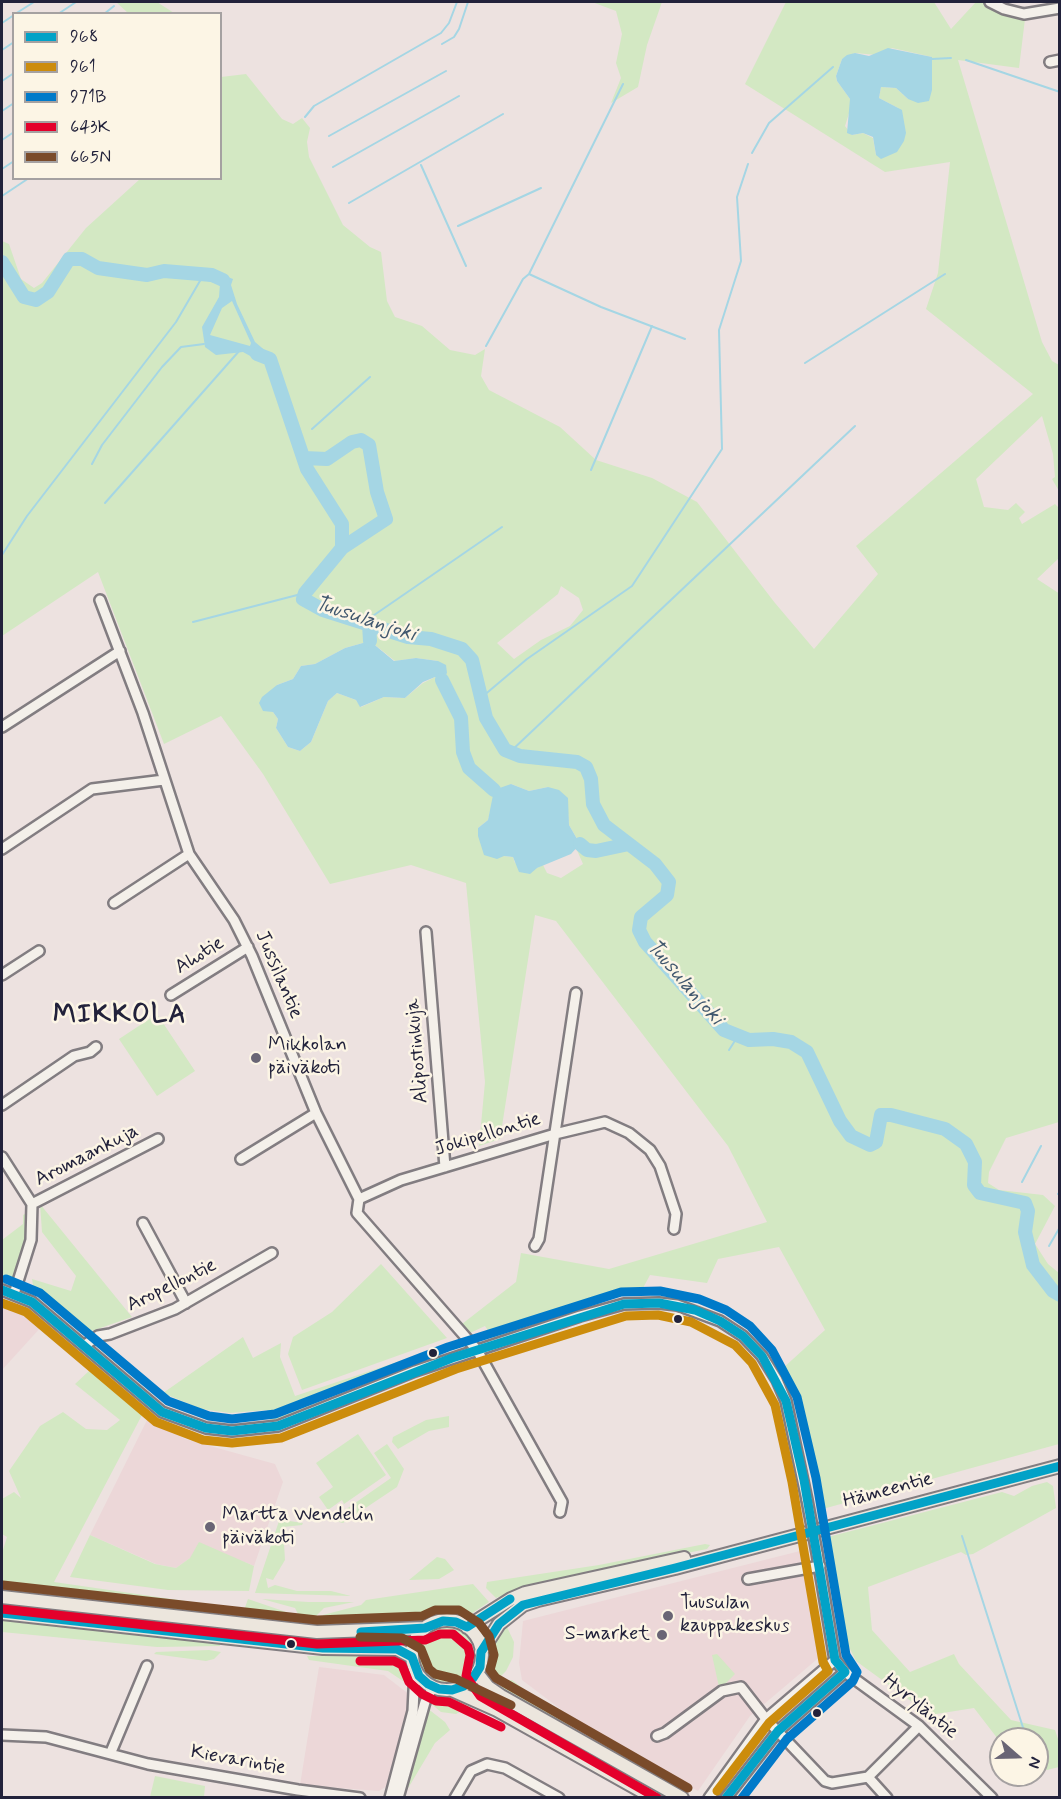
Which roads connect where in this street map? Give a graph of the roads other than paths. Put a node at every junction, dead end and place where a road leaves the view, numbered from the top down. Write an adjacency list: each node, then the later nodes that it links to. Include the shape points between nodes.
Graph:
1 (990, 2): 2 (street, via 1024,14)
2 (1059, 8)
3 (100, 600): 4 (street, Jussilantie)
4 (120, 651): 5 (street); 6 (street, Jussilantie)
5 (2, 727)
6 (164, 780): 7 (street, via 92,789); 8 (street, Jussilantie)
7 (2, 849)
8 (189, 854): 9 (street); 11 (street, Jussilantie)
9 (114, 903)
10 (426, 932): 23 (street, Alipostinkuja)
11 (248, 947): 15 (street, Ahotie); 18 (street, Jussilantie)
12 (39, 951): 13 (street)
13 (2, 975)
14 (576, 993): 19 (street)
15 (171, 995)
16 (96, 1047): 17 (street, via 74,1056)
17 (2, 1105)
18 (316, 1113): 22 (street); 24 (street, Jussilantie)
19 (555, 1134): 23 (street, Jokipellontie); 27 (street, Jokipellontie, via 606,1122 628,1132 650,1150 660,1166 676,1214); 28 (street, via 539,1239)
20 (158, 1139): 25 (street, Aromaankuja)
21 (2, 1158): 25 (street)
22 (241, 1159)
23 (446, 1167): 24 (street, Jokipellontie, via 401,1180)
24 (360, 1199): 34 (street, Jussilantie, via 357,1213 361,1220)
25 (32, 1204): 31 (street, via 31,1240)
26 (143, 1223): 32 (street)
27 (674, 1228)
28 (534, 1246)
29 (272, 1252): 32 (street, Aropellontie)
30 (2, 1290): 31 (street)
31 (14, 1294): 33 (street, via 32,1302)
32 (186, 1303): 33 (street, Aropellontie, via 98,1336)
33 (85, 1345): 34 (street, via 162,1412 206,1428 232,1431 278,1426)
34 (477, 1350): 36 (street, Jussilantie, via 562,1502); 38 (street, bridge, via 624,1304 677,1305 720,1321 743,1336 777,1380 792,1419)
35 (1059, 1466): 37 (main road, Hämeentie)
36 (560, 1512)
37 (727, 1552): 42 (main road, Hämeentie, via 667,1561 525,1593); 44 (main road, Hämeentie, via 523,1605 499,1624)
38 (820, 1566): 39 (street); 46 (street)
39 (748, 1579)
40 (2, 1597): 43 (main road, via 317,1632)
41 (2, 1613): 45 (main road, via 323,1648 397,1649)
42 (467, 1627): 43 (main road, via 443,1621); 44 (main road)
43 (426, 1628): 45 (main road, via 414,1644)
44 (481, 1652): 50 (main road)
45 (412, 1657): 48 (main road)
46 (835, 1660): 49 (street, Hyryläntie); 53 (street)
47 (147, 1666): 58 (street)
48 (415, 1670): 51 (main road); 61 (street, via 413,1712)
49 (845, 1672): 54 (street, Hyryläntie); 55 (street)
50 (477, 1673): 52 (main road); 66 (main road, via 501,1696)
51 (433, 1688): 52 (main road); 62 (street, via 425,1702)
52 (452, 1690): 65 (main road, via 487,1705)
53 (766, 1719): 55 (street); 57 (street, via 741,1687 732,1688); 67 (street)
54 (919, 1726): 59 (street); 70 (street, Hyryläntie)
55 (778, 1731): 59 (street, via 825,1781); 68 (street)
56 (2, 1735): 58 (street, Kievarintie, via 46,1737 102,1754)
57 (657, 1736)
58 (111, 1752): 60 (street, Kievarintie, via 148,1764)
59 (868, 1778): 69 (street)
60 (360, 1797)
61 (390, 1797)
62 (398, 1797)
63 (455, 1797): 64 (street, via 471,1771 487,1764 505,1768)
64 (559, 1797)
65 (654, 1797)
66 (682, 1797)
67 (709, 1797)
68 (726, 1797)
69 (887, 1797)
70 (992, 1797)

